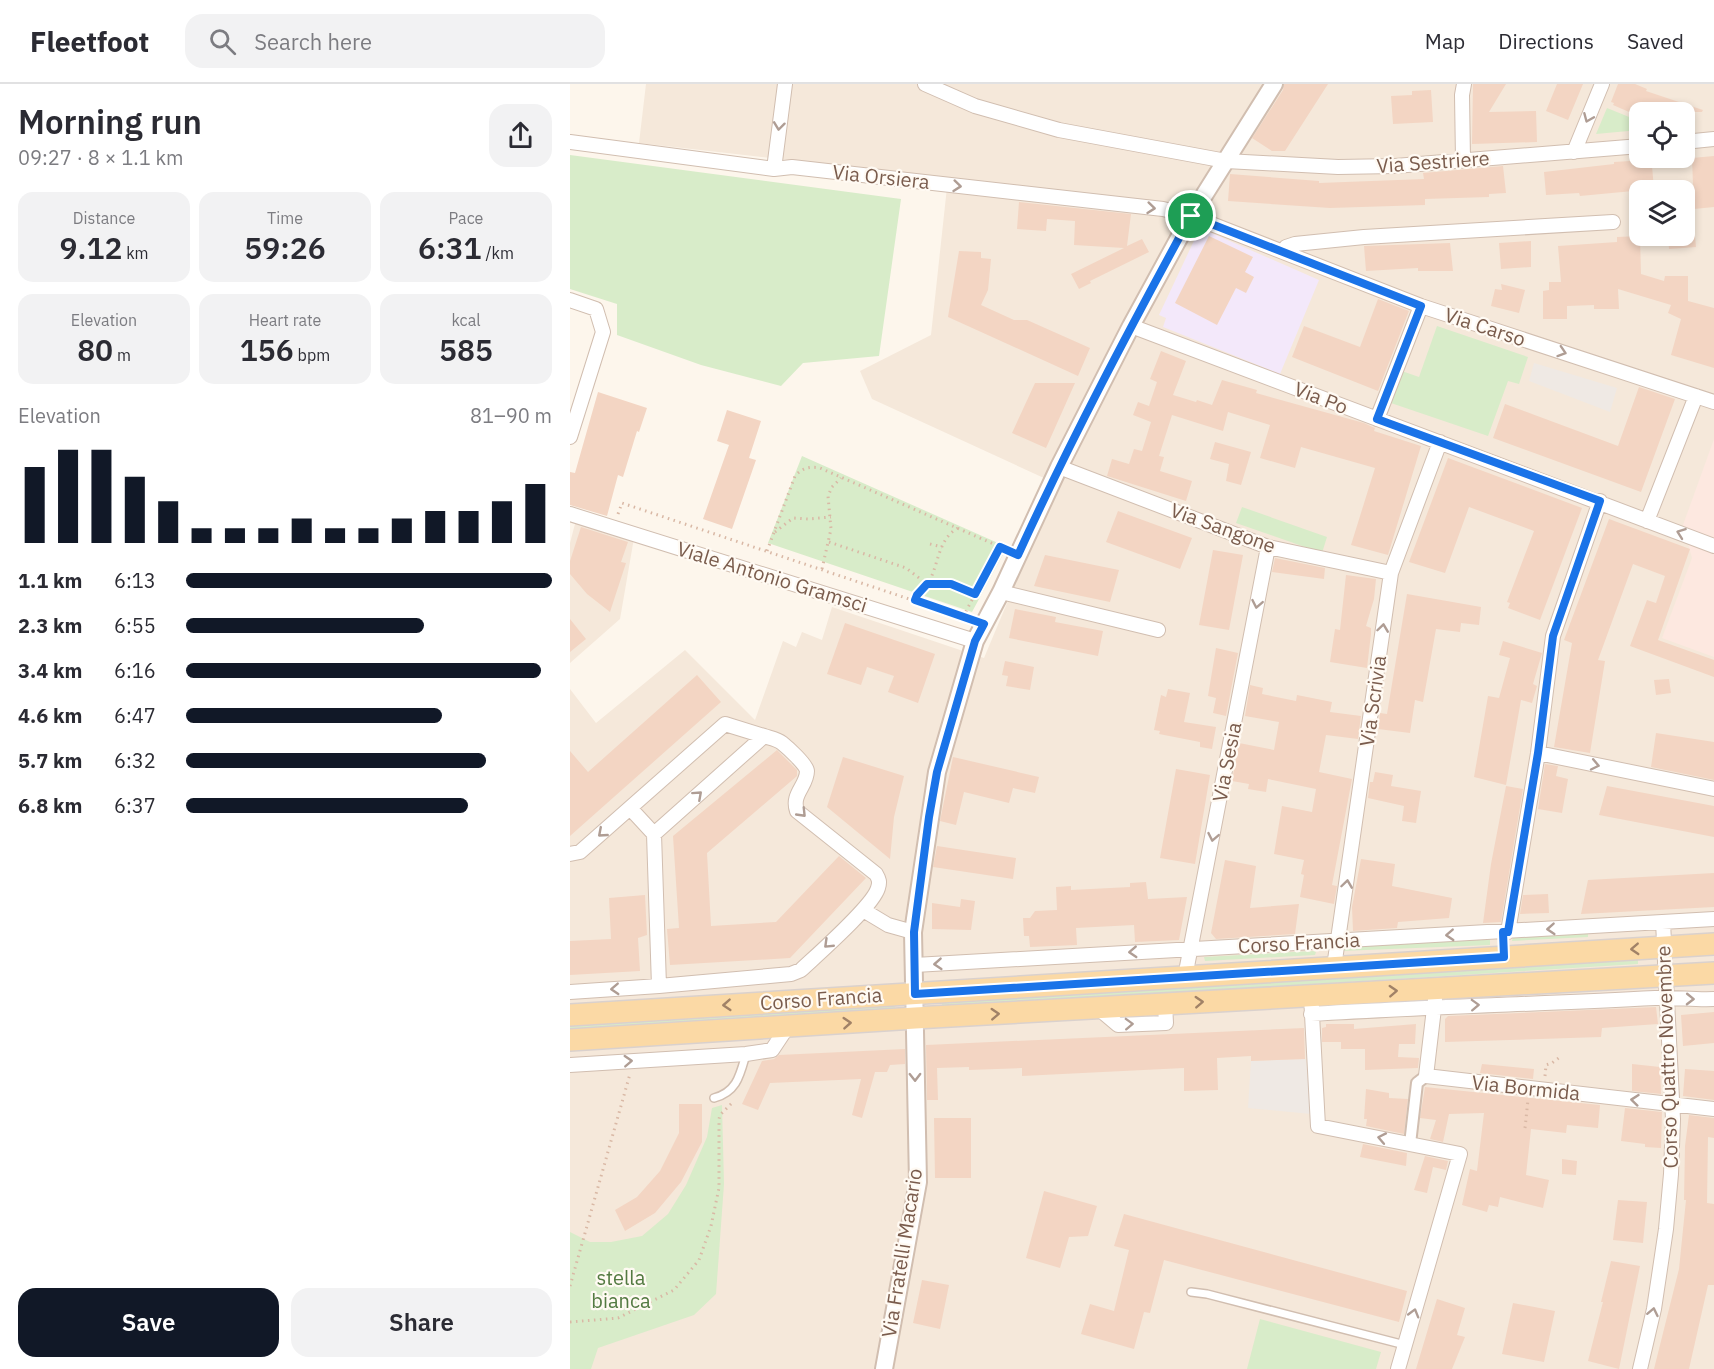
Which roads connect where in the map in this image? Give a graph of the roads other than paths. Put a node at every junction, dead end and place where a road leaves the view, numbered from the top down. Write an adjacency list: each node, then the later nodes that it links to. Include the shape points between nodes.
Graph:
1 (785, 84): 13 (street, one-way to 13)
2 (925, 84): 12 (street, Via Sestriere, via 985,110 1059,130)
3 (1274, 84): 12 (street, Via Fratelli Macario)
4 (1464, 84): 11 (street)
5 (1602, 84): 10 (street, one-way to 10)
6 (1714, 139): 7 (street)
7 (1695, 141)
8 (570, 142): 13 (street, Via Orsiera)
9 (1629, 147): 10 (street, Via Sestriere)
10 (1574, 152): 11 (street, Via Sestriere)
11 (1463, 160): 12 (street, Via Sestriere, via 1338,167)
12 (1226, 161): 14 (street, Via Fratelli Macario)
13 (774, 169): 14 (street, Via Orsiera, one-way to 14, via 792,167 1140,206)
14 (1191, 216): 16 (street, Via Carso); 19 (street, Via Fratelli Macario)
15 (1613, 222): 16 (street, via 1364,237 1295,244)
16 (1283, 252): 18 (street, Via Carso)
17 (570, 300): 23 (street, via 596,309 603,332)
18 (1421, 306): 20 (street, Via Carso, one-way to 20); 22 (street)
19 (1131, 326): 22 (street, Via Po); 25 (street, Via Fratelli Macario)
20 (1696, 396): 21 (street, Via Carso); 28 (street)
21 (1714, 402)
22 (1377, 419): 24 (street, Via Po)
23 (570, 437)
24 (1440, 442): 26 (street, Via Po); 31 (street, Via Scrivia)
25 (1059, 467): 30 (street, Via Sangone); 32 (street, Via Fratelli Macario)
26 (1600, 501): 28 (street, Via Po); 36 (street, via 1553,636)
27 (570, 514): 34 (street, Viale Antonio Gramsci)
28 (1647, 521): 29 (street, Via Po, one-way to 28)
29 (1714, 546)
30 (1268, 547): 31 (street, Via Sangone); 49 (street, Via Sesia, one-way to 49)
31 (1391, 573): 46 (street, Via Scrivia, one-way to 31)
32 (1001, 592): 33 (street); 34 (street, Via Fratelli Macario)
33 (1158, 630)
34 (975, 641): 44 (street, Via Fratelli Macario, via 937,772)
35 (764, 736): 38 (street, via 725,724); 39 (street, one-way to 35); 41 (street, one-way to 41, via 780,741 806,766 794,804 797,811 879,878 878,890)
36 (1538, 753): 37 (street, one-way to 37); 45 (street)
37 (1714, 789)
38 (630, 808): 39 (street); 40 (street, one-way to 40, via 580,852)
39 (654, 834): 56 (street)
40 (570, 854)
41 (863, 910): 44 (street, via 888,925); 56 (street, Corso Francia, one-way to 56, via 801,970 791,974)
42 (1714, 919): 43 (street, Corso Francia)
43 (1663, 922): 45 (street, Corso Francia, one-way to 45); 48 (street, Corso Quattro Novembre)
44 (914, 932): 51 (street, Via Fratelli Macario)
45 (1506, 932): 46 (street, Corso Francia, one-way to 46); 50 (street)
46 (1339, 942): 49 (street, Corso Francia); 52 (street, Via Scrivia)
47 (1714, 944): 48 (main road, Corso Francia)
48 (1664, 948): 50 (main road, Corso Francia, one-way to 50); 54 (street, Corso Quattro Novembre)
49 (1191, 949): 51 (street, Corso Francia, one-way to 51); 55 (street, Via Sesia)
50 (1504, 957): 52 (main road, Corso Francia)
51 (915, 965): 58 (street, Via Fratelli Macario)
52 (1334, 967): 55 (main road, Corso Francia)
53 (1714, 973): 54 (main road, Corso Francia)
54 (1666, 976): 59 (main road, Corso Francia); 60 (street, Corso Quattro Novembre)
55 (1185, 977): 58 (main road, Corso Francia)
56 (659, 986): 57 (street, Corso Francia, one-way to 57)
57 (570, 992)
58 (915, 994): 63 (main road, Corso Francia, one-way to 63); 64 (street, Via Fratelli Macario)
59 (1435, 998): 60 (street, Corso Francia, one-way to 60); 62 (main road, Corso Francia, one-way to 59); 69 (street)
60 (1666, 998): 61 (street, Corso Francia, one-way to 61); 71 (street, Corso Quattro Novembre)
61 (1714, 999)
62 (1311, 1005): 64 (main road, Corso Francia, one-way to 62, via 1166,1004); 73 (street, one-way to 62, via 1318,1126)
63 (570, 1015)
64 (915, 1018): 65 (main road, Corso Francia, one-way to 64); 76 (street, Via Fratelli Macario, one-way to 76, via 918,1182)
65 (788, 1026): 66 (main road, Corso Francia); 67 (street, Corso Francia, via 771,1050)
66 (570, 1040)
67 (746, 1054): 68 (street, Corso Francia, one-way to 67); 70 (lane, via 735,1085)
68 (570, 1065)
69 (1426, 1076): 71 (street, Via Bormida, one-way to 69); 73 (street, via 1417,1083)
70 (714, 1098)
71 (1672, 1104): 72 (street, Via Bormida); 78 (street, Corso Quattro Novembre, one-way to 71, via 1666,1229)
72 (1714, 1109)
73 (1410, 1143): 75 (street, one-way to 73, via 1460,1154)
74 (1191, 1292): 75 (lane)
75 (1405, 1345): 77 (street)
76 (884, 1369)
77 (1398, 1369)
78 (1640, 1369)

